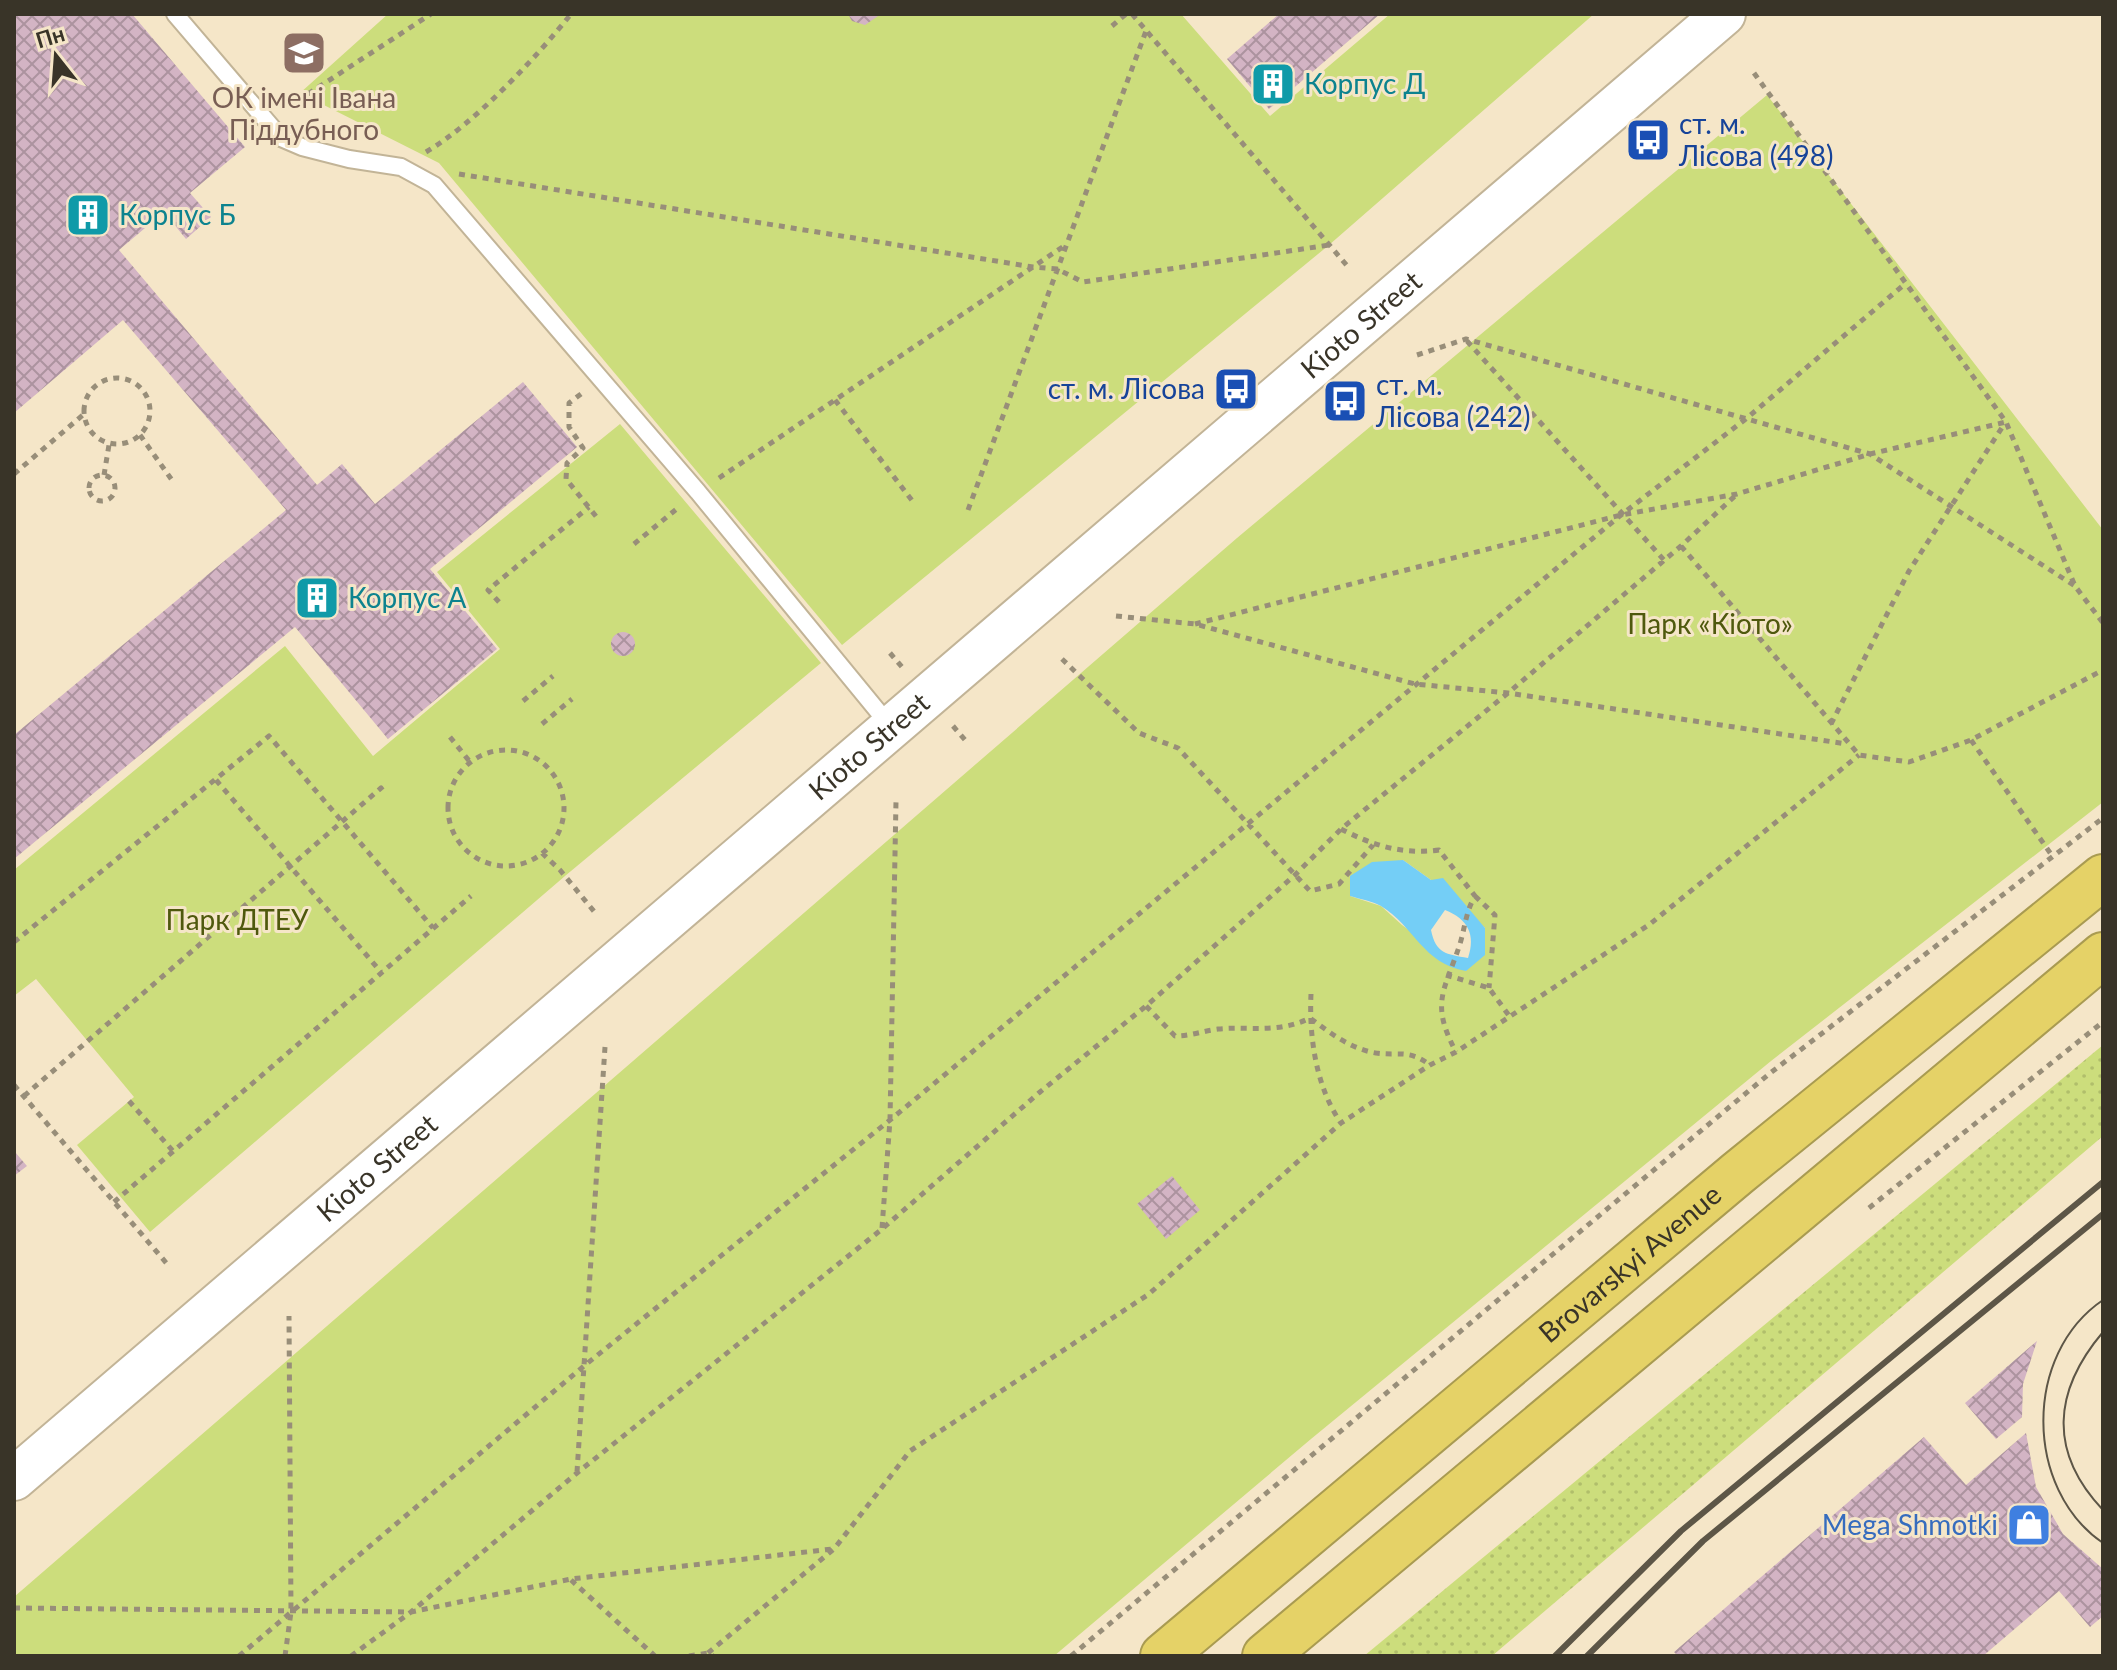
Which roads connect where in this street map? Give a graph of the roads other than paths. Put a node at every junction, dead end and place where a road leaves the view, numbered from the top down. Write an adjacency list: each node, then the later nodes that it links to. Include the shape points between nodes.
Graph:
1 (175, 14): 3 (lane, via 281,138 349,159 401,167 434,185)
2 (1724, 14): 3 (street, Kioto Street)
3 (891, 727): 6 (street, Kioto Street)
4 (2103, 877): 7 (highway, Brovarskyi Avenue, via 1738,1173)
5 (2103, 955): 8 (highway)
6 (14, 1479)
7 (1163, 1656)
8 (1265, 1656)

